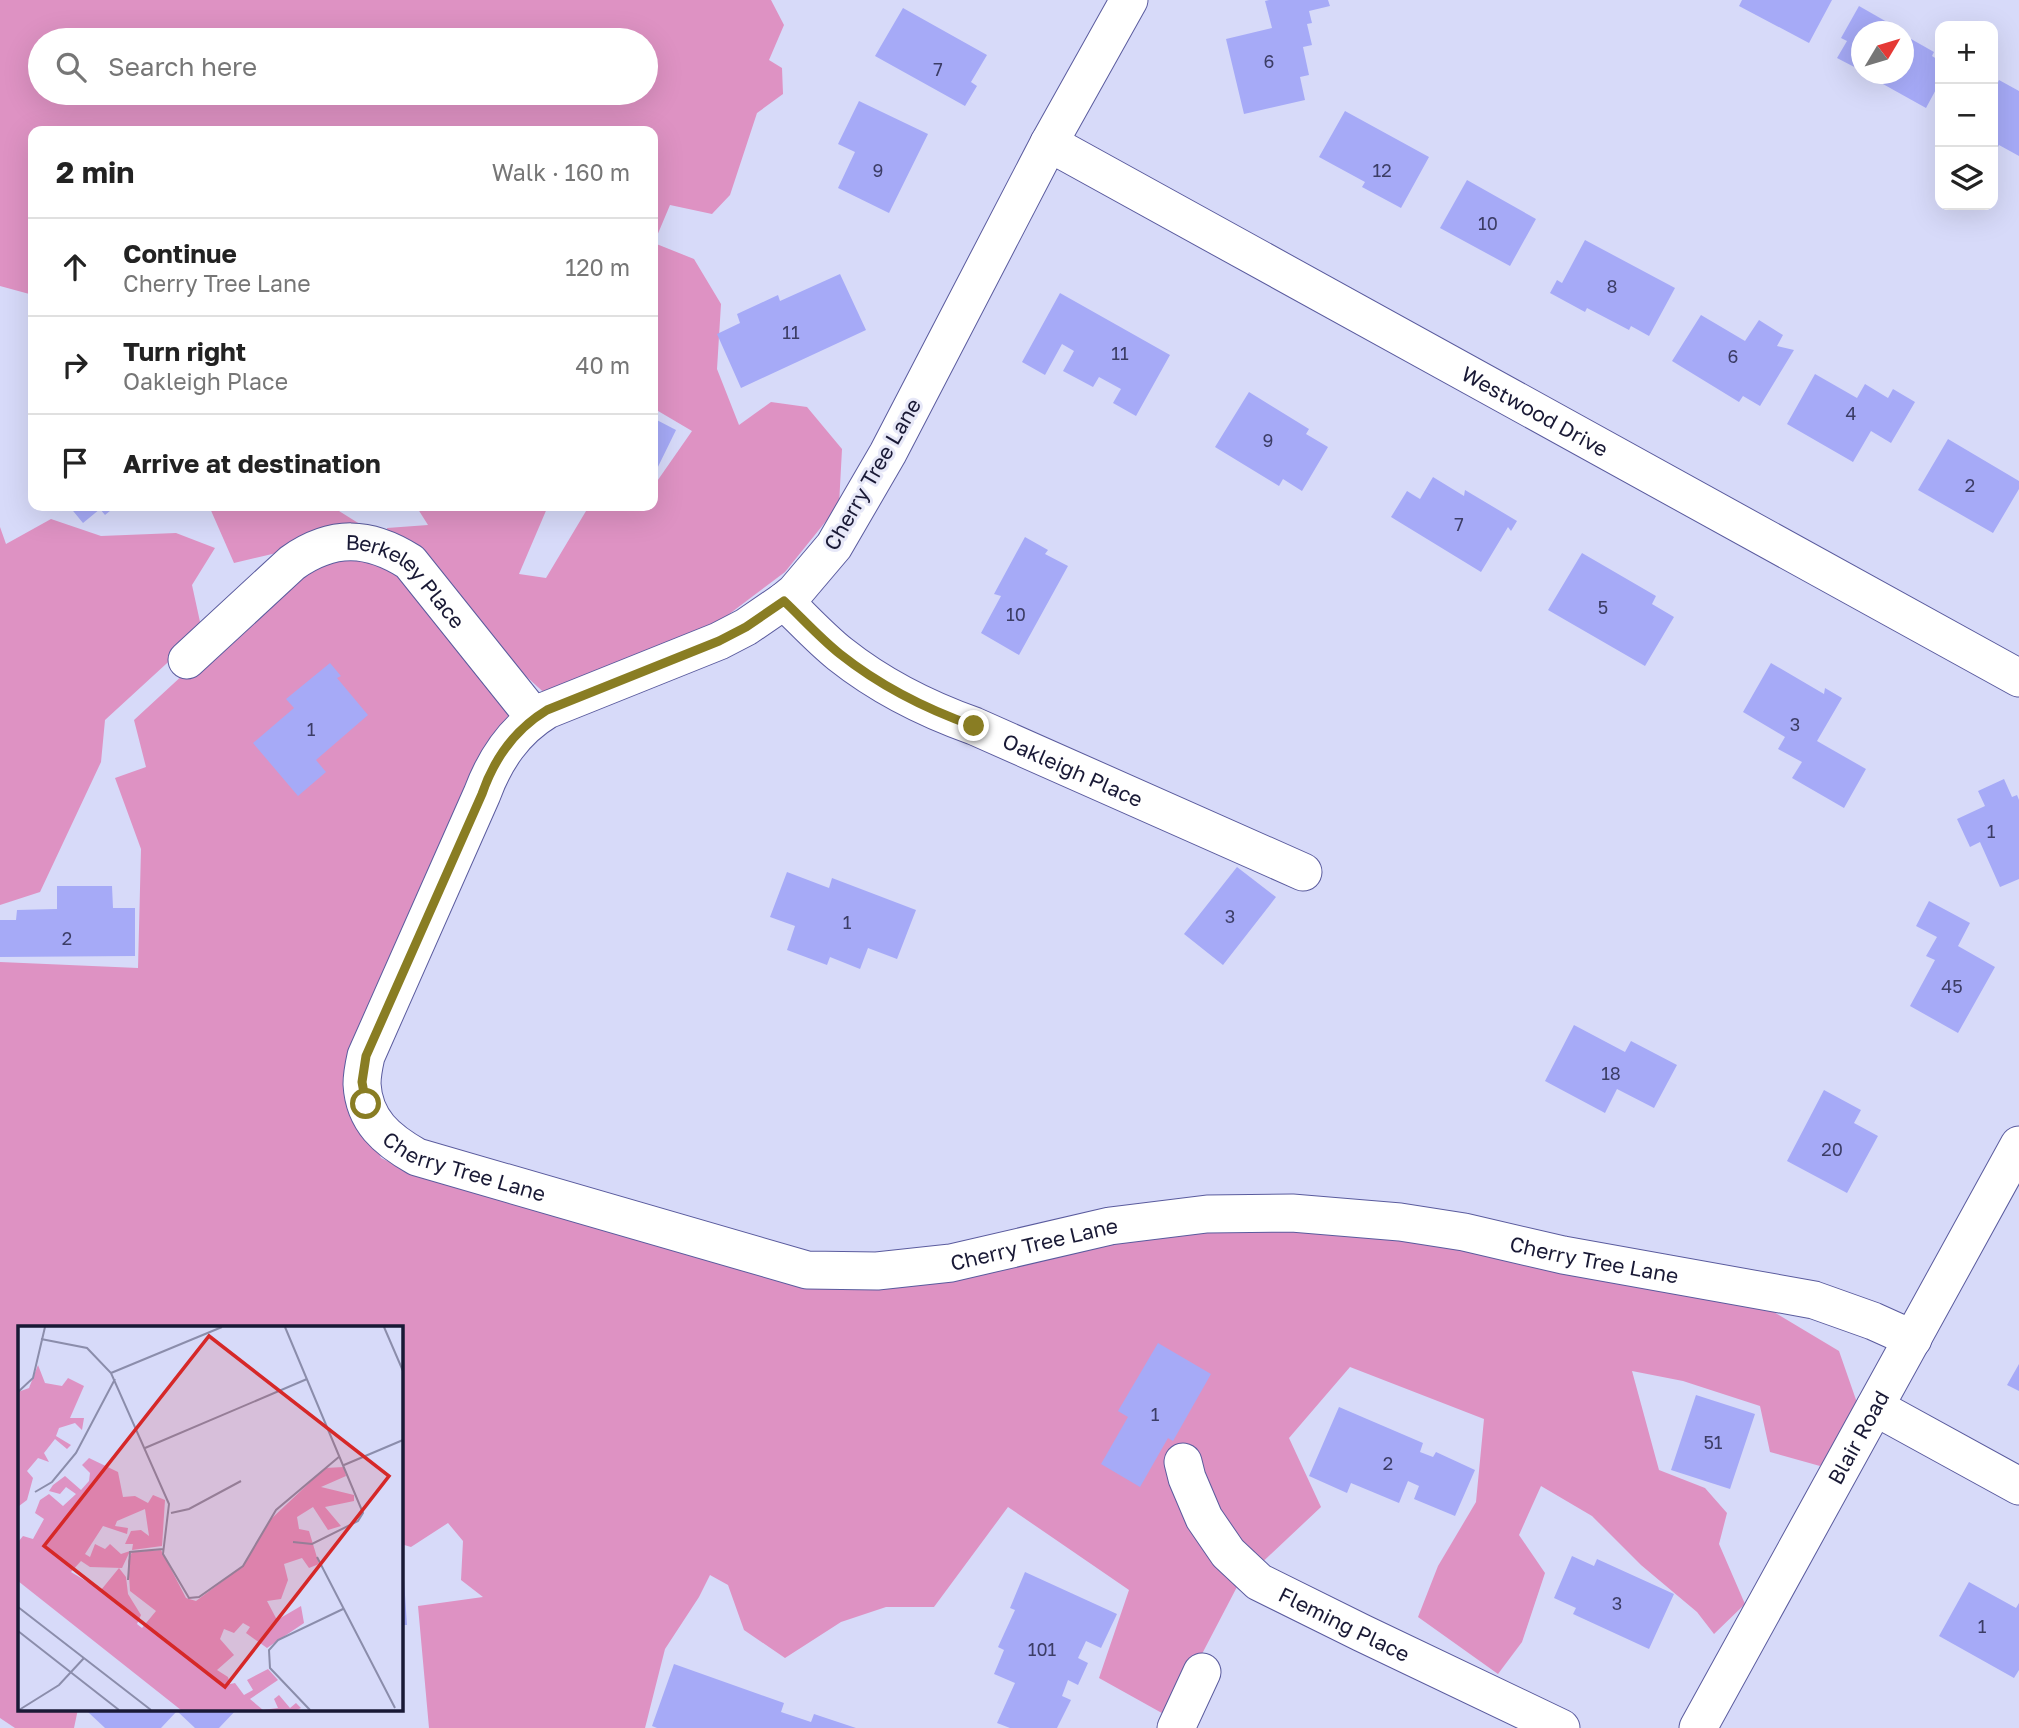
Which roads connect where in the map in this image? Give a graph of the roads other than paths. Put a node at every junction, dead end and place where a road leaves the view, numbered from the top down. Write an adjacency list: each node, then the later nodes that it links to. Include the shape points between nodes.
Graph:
1 (1129, 0): 2 (street, Cherry Tree Lane)
2 (1049, 144): 3 (street, Cherry Tree Lane, via 888,453 834,546); 5 (street, Westwood Drive)
3 (784, 601): 6 (street, Cherry Tree Lane, via 719,641); 7 (street, Oakleigh Place, via 840,654 892,690)
4 (187, 660): 6 (street, Berkeley Place, via 306,553 334,543 363,541 410,562)
5 (2019, 678)
6 (534, 717): 9 (street, Cherry Tree Lane, via 508,742 489,774 366,1056 362,1082 375,1123 393,1143 416,1157 807,1270 877,1271 951,1263 1110,1226 1207,1213 1292,1213 1464,1232 1563,1255 1814,1300)
7 (1303, 872)
8 (2019, 1145): 9 (street, Blair Road)
9 (1913, 1339): 10 (street, Blair Road)
10 (1875, 1407): 12 (street); 16 (street, Blair Road)
11 (1183, 1462): 15 (street, Fleming Place, via 1204,1518 1228,1553 1259,1582)
12 (2019, 1486)
13 (1202, 1672): 14 (street)
14 (1176, 1728)
15 (1561, 1728)
16 (1698, 1728)

